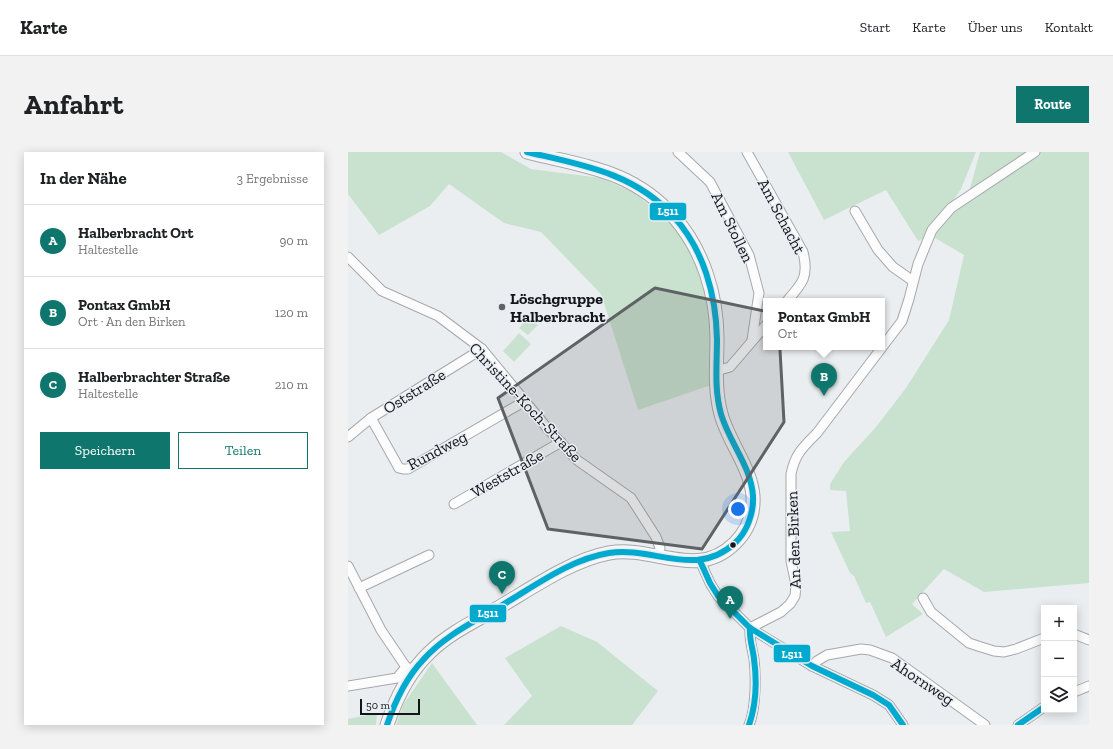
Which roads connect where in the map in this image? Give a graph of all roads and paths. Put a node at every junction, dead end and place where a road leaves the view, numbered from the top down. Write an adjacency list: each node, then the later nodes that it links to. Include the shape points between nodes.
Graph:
1 (527, 152): 14 (main road, via 593,167 618,176 648,194 674,218 687,233 700,256 712,294 717,325)
2 (678, 152): 10 (street, Am Stollen, via 710,182 749,255 759,293)
3 (747, 152): 8 (street, Am Schacht, via 803,252 806,271 803,281)
4 (1035, 152): 7 (street, An den Birken, via 951,208 932,230)
5 (855, 211): 7 (street, via 878,250 893,267)
6 (348, 257): 12 (street, Christine-Koch-Straße, via 382,291 438,316)
7 (914, 281): 11 (street, An den Birken, via 902,321)
8 (789, 298)
9 (763, 328): 10 (street)
10 (752, 340): 14 (street, via 730,367)
11 (885, 344)
12 (482, 349): 15 (street, Christine-Koch-Straße); 16 (street, Oststraße)
13 (880, 350): 26 (street, An den Birken, via 794,461 791,474 791,555 796,585 795,596 781,612)
14 (716, 370): 22 (main road, via 720,412 749,477 753,512 744,532 733,545 716,556)
15 (525, 401): 16 (street, Rundweg, via 403,470 399,468); 18 (street, Christine-Koch-Straße)
16 (371, 418): 17 (street, Oststraße)
17 (348, 437)
18 (561, 442): 19 (street, Weststraße); 21 (street, Christine-Koch-Straße, via 577,460 631,498 656,537 660,548)
19 (454, 504)
20 (429, 555): 24 (street)
21 (658, 556): 22 (main road, via 686,562); 31 (main road, via 630,552 611,553 587,560 556,574 448,637)
22 (700, 561): 26 (street, via 718,596)
23 (348, 566): 24 (street)
24 (359, 588): 31 (street, via 381,630)
25 (923, 598): 28 (street, via 931,612 969,643 981,648 1004,652)
26 (750, 628): 30 (street); 37 (street, via 754,688 753,714)
27 (1077, 635): 29 (street)
28 (1041, 639)
29 (1089, 640)
30 (812, 666): 38 (street, via 889,705); 39 (street, Ahornweg, via 827,655 861,649 870,650 892,658)
31 (410, 669): 32 (street, via 397,678); 36 (main road)
32 (348, 686)
33 (1089, 686): 34 (street)
34 (1077, 691)
35 (1041, 709): 40 (street)
36 (387, 725)
37 (749, 725)
38 (903, 725)
39 (985, 725)
40 (1018, 725)

